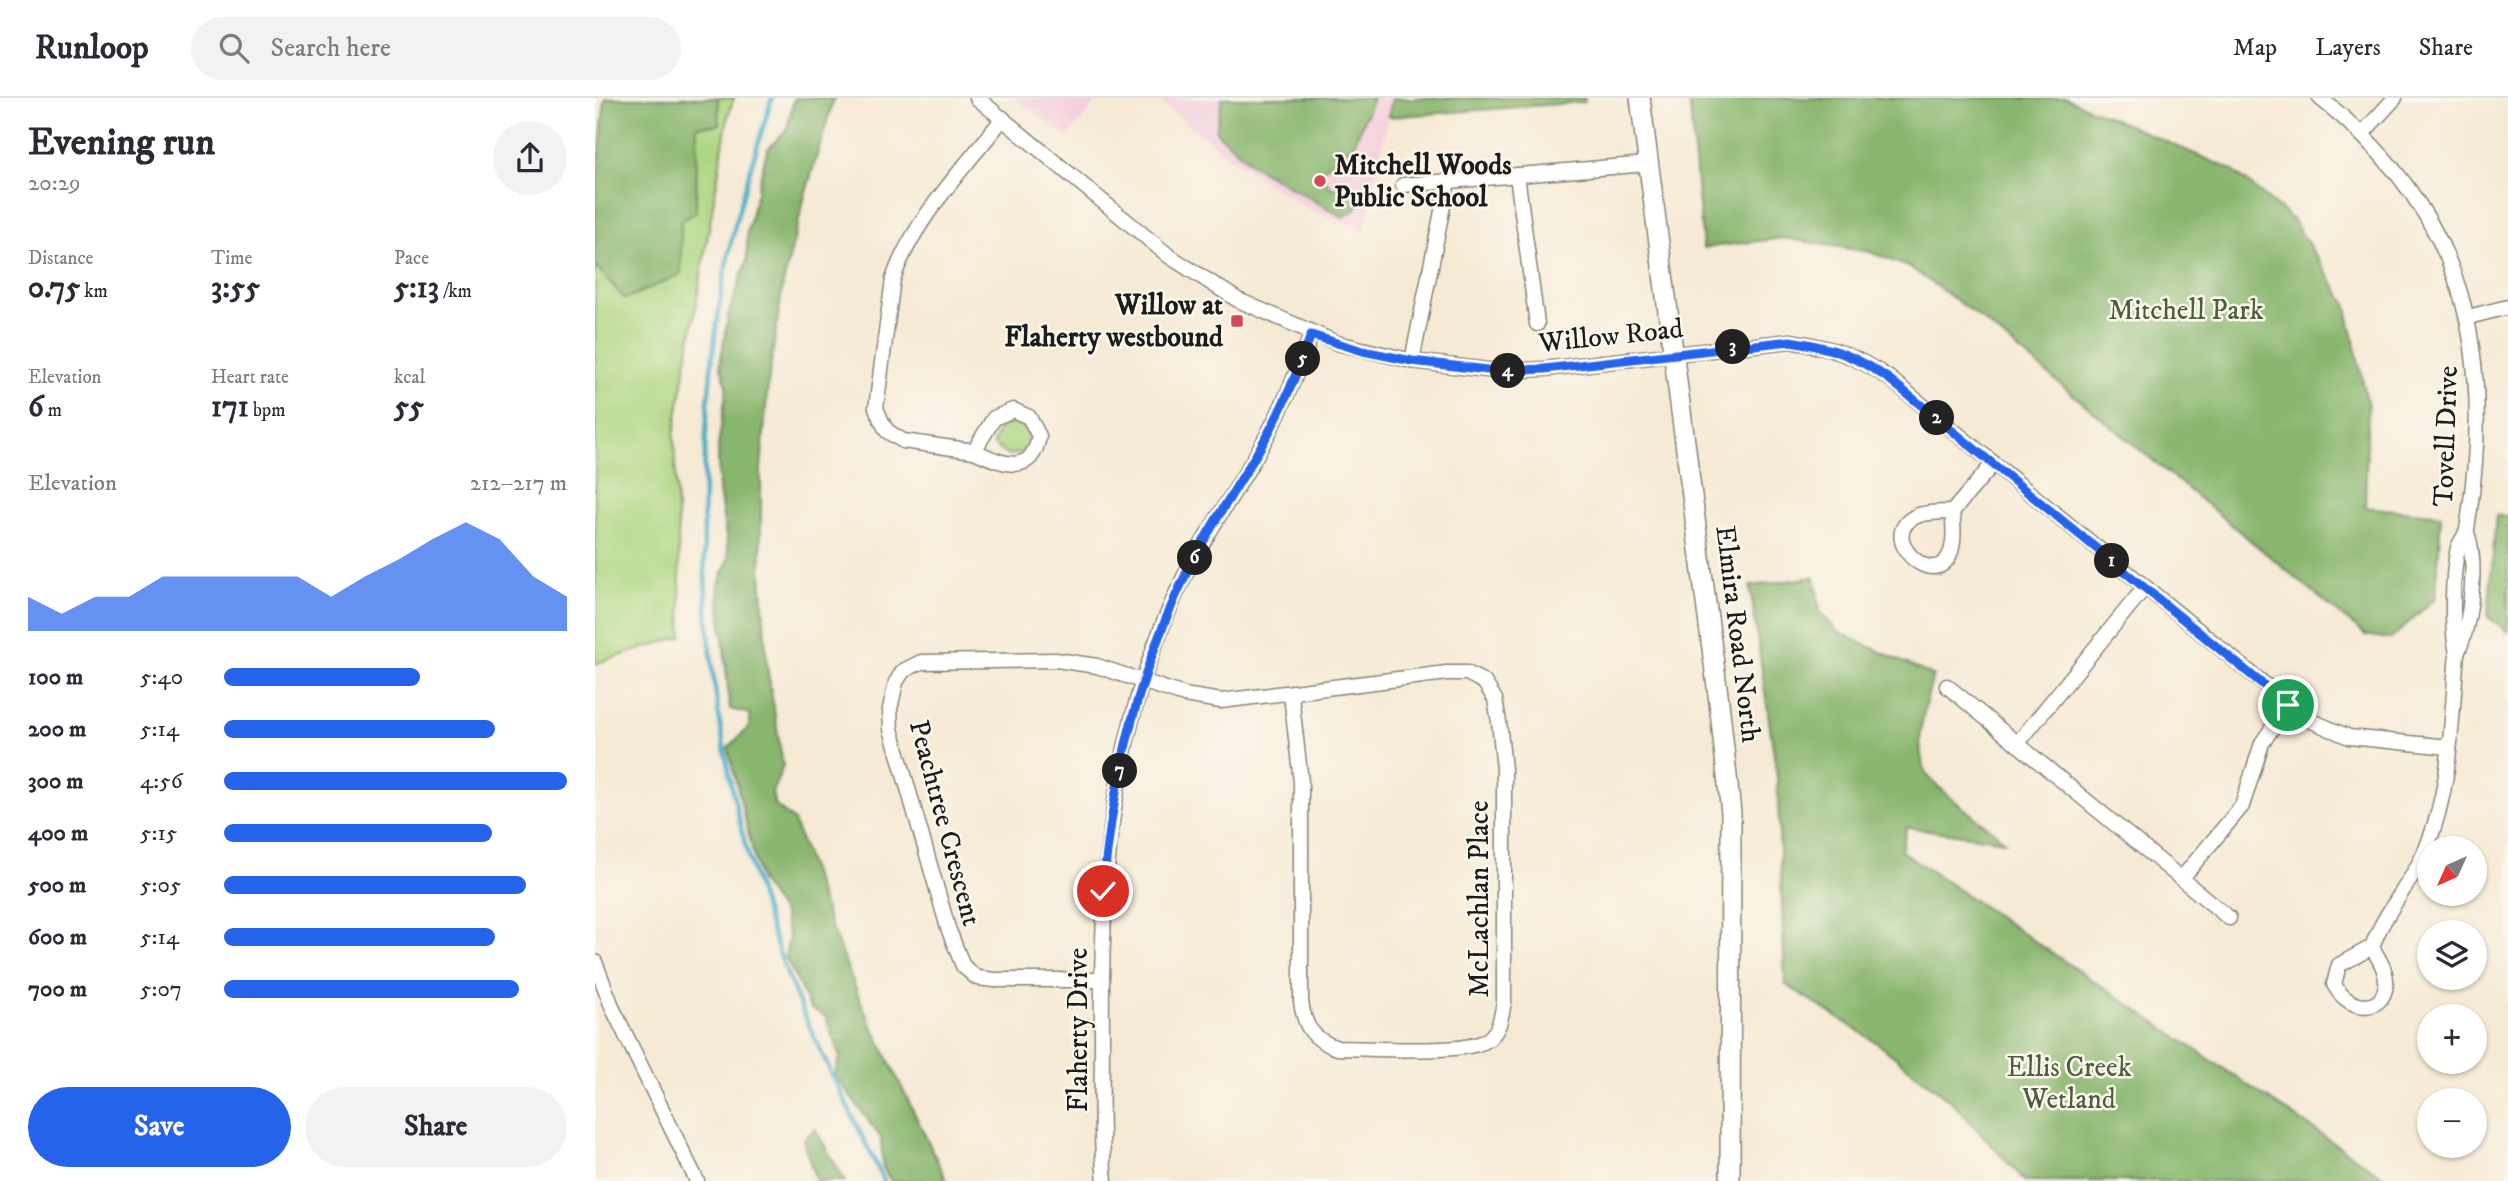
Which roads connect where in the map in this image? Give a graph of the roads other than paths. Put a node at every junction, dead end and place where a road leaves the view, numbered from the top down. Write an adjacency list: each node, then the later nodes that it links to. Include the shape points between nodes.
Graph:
1 (977, 98): 5 (street, Willow Road)
2 (1640, 98): 7 (main road, Elmira Road North)
3 (2320, 98): 6 (street, Tovell Drive)
4 (2395, 98): 6 (street)
5 (1003, 118): 14 (street, Willow Road, via 1170,256 1238,300); 17 (street, via 915,231 900,260 893,279 876,408 887,431 902,441)
6 (2362, 134): 12 (street, Tovell Drive, via 2393,166 2423,208 2451,265)
7 (1647, 164): 8 (street); 15 (main road, Elmira Road North)
8 (1517, 175): 9 (street); 13 (street)
9 (1448, 181): 10 (street); 16 (street)
10 (1403, 185)
11 (2508, 307): 12 (street)
12 (2468, 317): 26 (street, Tovell Drive, via 2476,393 2467,533 2473,550)
13 (1537, 324)
14 (1311, 335): 16 (street, Willow Road); 21 (street, Flaherty Drive, via 1268,435 1186,574)
15 (1672, 354): 16 (street, Willow Road, via 1496,371); 18 (street, Willow Road, via 1790,341 1824,346 1856,357 1889,379); 34 (main road, Elmira Road North, via 1731,813)
16 (1412, 361)
17 (974, 451): 17 (street, via 1006,464 1020,463 1035,452 1039,436 1029,417 1013,410 1002,412)
18 (1993, 464): 19 (street); 20 (street, Willow Road)
19 (1952, 512): 19 (street, via 1918,516 1907,524 1902,537 1905,551 1915,563 1931,567 1947,560 1955,547)
20 (2145, 587): 24 (street, Willow Road); 25 (street)
21 (1145, 680): 23 (street, McLachlan Place, via 1184,695 1221,701); 31 (street, Flaherty Drive, via 1113,797 1103,891); 31 (street, Peachtree Crescent, via 1056,660 936,661 911,666 895,682 891,694 891,729 963,966 977,978 995,980)
22 (1947, 685): 25 (street)
23 (1291, 695): 23 (street, McLachlan Place, via 1467,673 1484,682 1495,699 1504,769 1504,1002 1499,1026 1486,1041 1455,1048 1337,1048 1310,1033 1301,1001 1301,782)
24 (2288, 705): 26 (street, Willow Road, via 2320,727 2349,737); 27 (street, via 2267,732 2242,806)
25 (2018, 744): 27 (street)
26 (2449, 747): 29 (street, Tovell Drive, via 2443,797 2425,851)
27 (2182, 878): 28 (street)
28 (2229, 918)
29 (2372, 947)
30 (595, 962): 32 (street, via 613,1009)
31 (1101, 980): 33 (street, Flaherty Drive)
32 (697, 1181)
33 (1104, 1181)
34 (1730, 1181)

